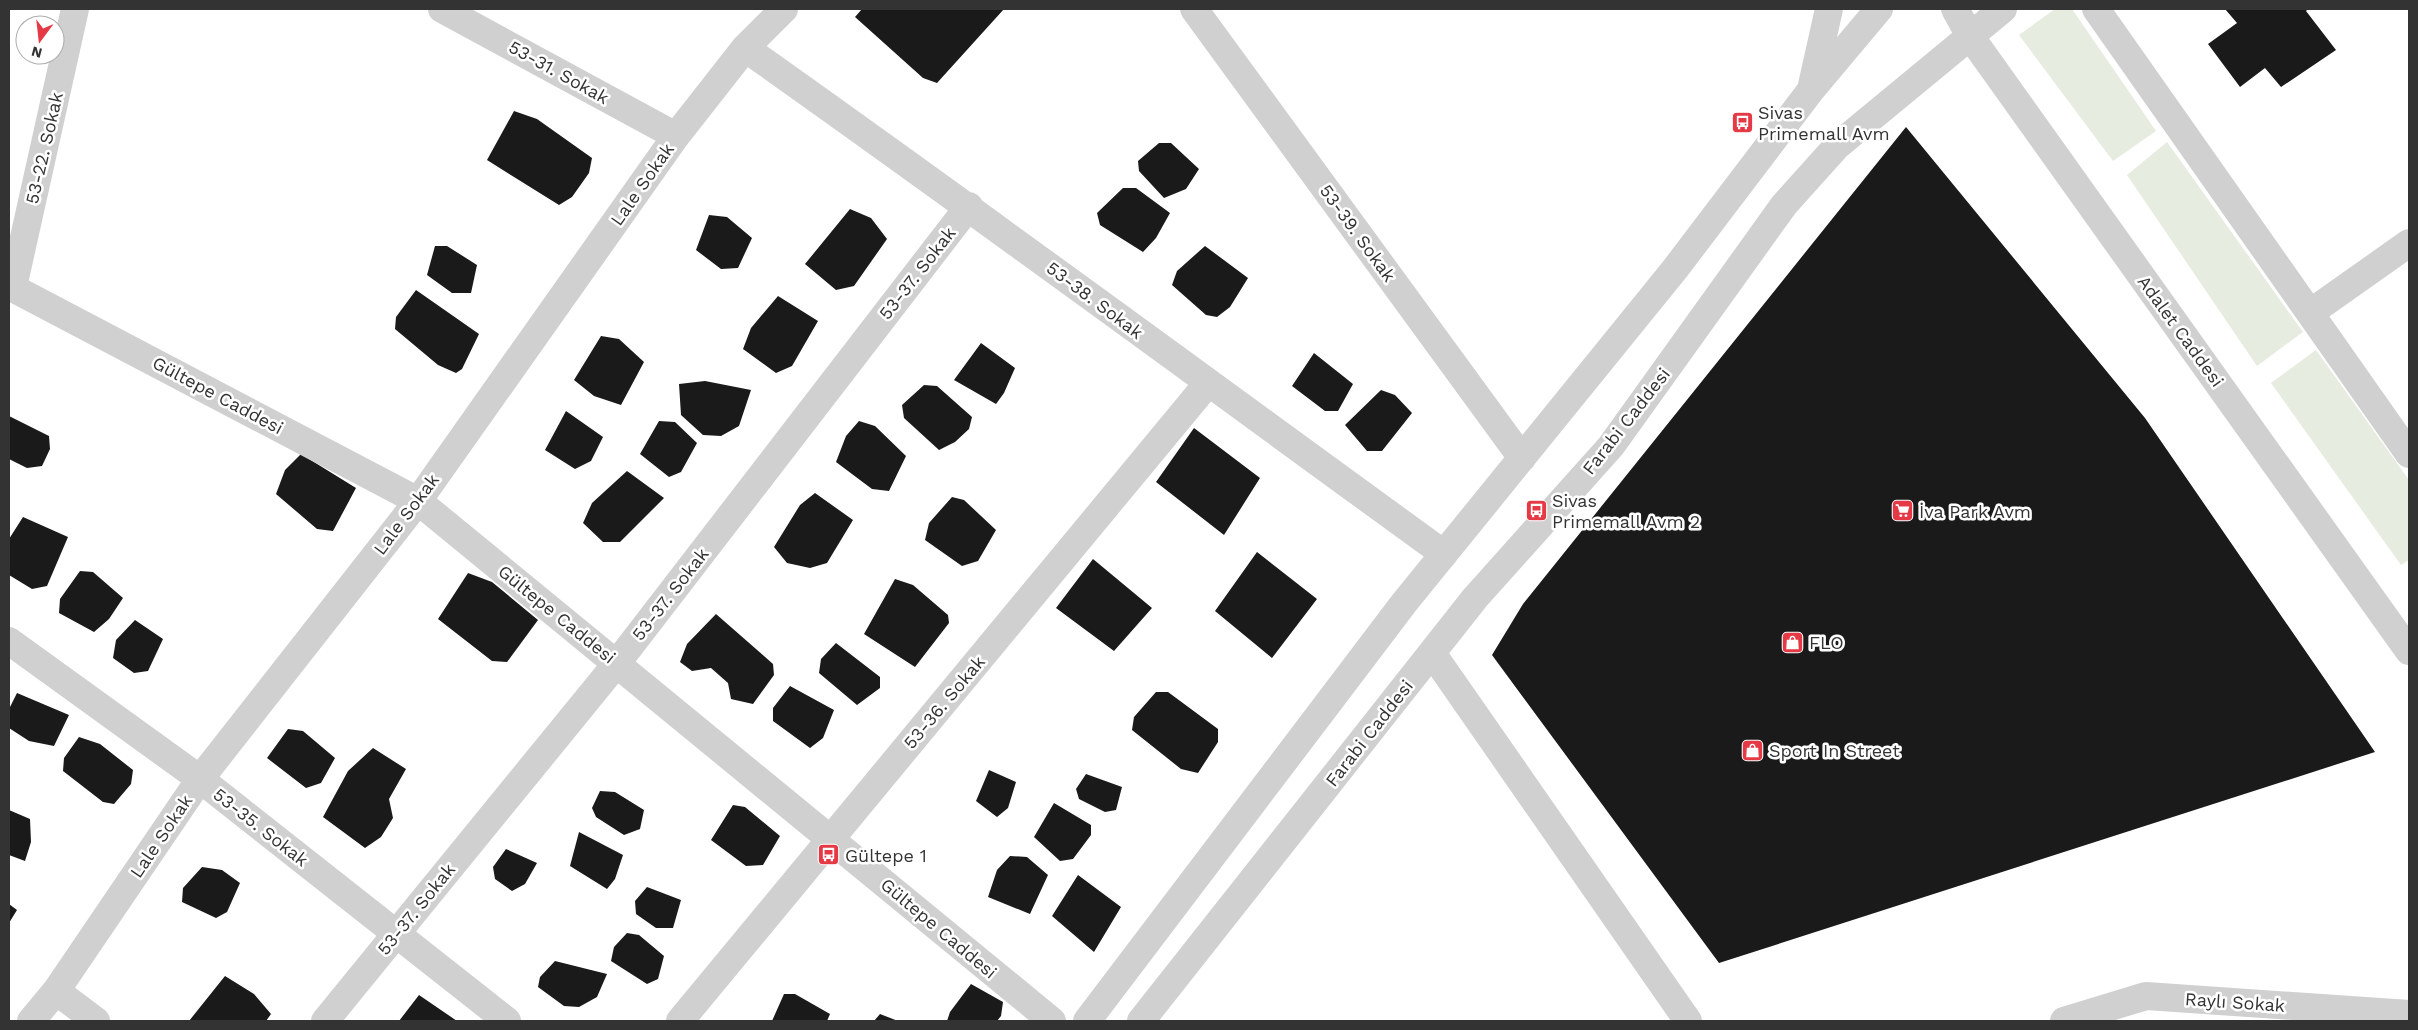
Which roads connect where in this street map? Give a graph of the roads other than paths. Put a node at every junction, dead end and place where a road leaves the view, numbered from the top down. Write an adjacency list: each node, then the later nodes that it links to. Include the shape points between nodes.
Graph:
1 (75, 9): 16 (street, 53-22. Sokak)
2 (442, 9): 13 (street, 53-31. Sokak)
3 (784, 9): 11 (street, Lale Sokak)
4 (1194, 9): 20 (street, 53-39. Sokak)
5 (1829, 9): 12 (street)
6 (1879, 9): 12 (street)
7 (1955, 9): 10 (street, Adalet Caddesi)
8 (2003, 9): 10 (street, Farabi Caddesi)
9 (2096, 9): 17 (street)
10 (1970, 36): 24 (street, Adalet Caddesi); 25 (street, Farabi Caddesi, via 1837,146 1784,205 1610,446 1475,598)
11 (745, 48): 13 (street, Lale Sokak); 14 (street, 53-38. Sokak)
12 (1811, 90): 20 (street, via 1675,270)
13 (676, 136): 21 (street, Lale Sokak)
14 (969, 206): 18 (street, 53-38. Sokak); 26 (street, 53-37. Sokak)
15 (2409, 243): 17 (street)
16 (11, 287): 21 (street, Gültepe Caddesi)
17 (2310, 313): 19 (street)
18 (1208, 383): 22 (street, 53-38. Sokak); 28 (street, 53-36. Sokak)
19 (2409, 454)
20 (1522, 458): 22 (street)
21 (418, 501): 26 (street, Gültepe Caddesi); 27 (street, Lale Sokak)
22 (1444, 554): 38 (street)
23 (9, 641): 27 (street, 53-35. Sokak)
24 (2409, 650)
25 (1432, 653): 39 (street, Farabi Caddesi); 40 (street)
26 (617, 664): 28 (street, Gültepe Caddesi); 29 (street, 53-37. Sokak)
27 (200, 779): 29 (street, 53-35. Sokak); 30 (street, Lale Sokak)
28 (830, 838): 36 (street, 53-36. Sokak); 37 (street, Gültepe Caddesi)
29 (396, 932): 34 (street, 53-37. Sokak); 35 (street, 53-35. Sokak)
30 (56, 991): 32 (street, Lale Sokak); 33 (street)
31 (2409, 1014): 41 (street, Raylı Sokak, via 2146,996)
32 (31, 1021)
33 (96, 1021)
34 (325, 1021)
35 (507, 1021)
36 (680, 1021)
37 (1052, 1021)
38 (1087, 1021)
39 (1141, 1021)
40 (1688, 1021)
41 (2064, 1021)

